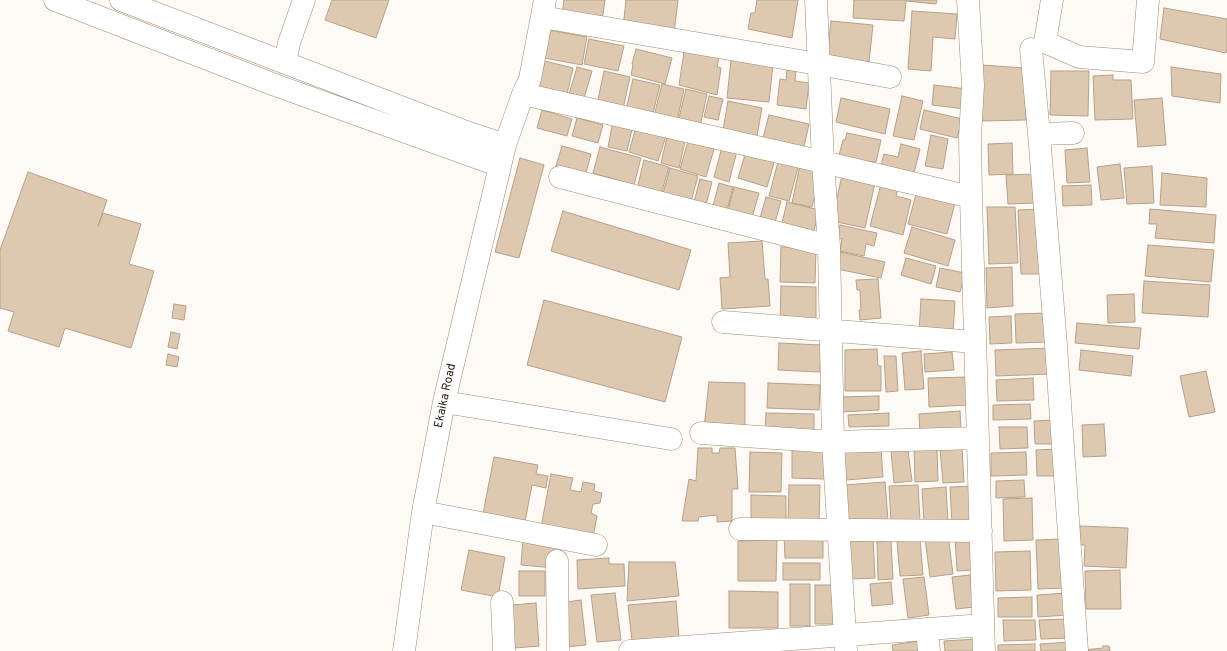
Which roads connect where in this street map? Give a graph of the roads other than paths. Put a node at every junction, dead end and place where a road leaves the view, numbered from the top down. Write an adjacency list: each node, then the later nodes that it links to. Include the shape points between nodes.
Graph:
1 (55, 0): 18 (street, via 275,85)
2 (121, 0): 10 (street)
3 (304, 0): 10 (street)
4 (816, 0): 11 (street)
5 (968, 0): 20 (street, via 972,85)
6 (1052, 0): 7 (street, via 1045,42 1079,57 1143,62)
7 (1148, 0)
8 (544, 9): 11 (street); 13 (street, Ekaika Road, via 530,79)
9 (1031, 49): 15 (street)
10 (285, 63): 16 (street)
11 (818, 64): 12 (street); 17 (street)
12 (890, 77)
13 (523, 94): 16 (street, Ekaika Road); 17 (street)
14 (1073, 132): 15 (street)
15 (1039, 134): 48 (street)
16 (505, 145): 18 (street, Ekaika Road)
17 (823, 162): 20 (street); 21 (street)
18 (500, 166): 25 (street, Ekaika Road)
19 (560, 178): 21 (street)
20 (971, 197): 24 (street)
21 (829, 246): 23 (street)
22 (723, 322): 23 (street)
23 (831, 330): 24 (street); 29 (street)
24 (975, 342): 27 (street)
25 (444, 402): 28 (street); 30 (street, Ekaika Road)
26 (701, 433): 29 (street)
27 (978, 438): 29 (street); 33 (street)
28 (671, 439)
29 (833, 442): 32 (street)
30 (423, 512): 34 (street); 42 (street, Ekaika Road)
31 (740, 529): 32 (street)
32 (838, 530): 33 (street); 39 (street)
33 (981, 531): 37 (street)
34 (596, 545)
35 (557, 561): 44 (street)
36 (502, 602): 43 (street)
37 (983, 625): 38 (street); 47 (street)
38 (927, 629): 39 (street); 46 (street)
39 (845, 643): 40 (street)
40 (758, 646): 41 (street)
41 (655, 650): 45 (street)
42 (404, 651)
43 (504, 651)
44 (558, 651)
45 (630, 651)
46 (929, 651)
47 (984, 651)
48 (1077, 651)

